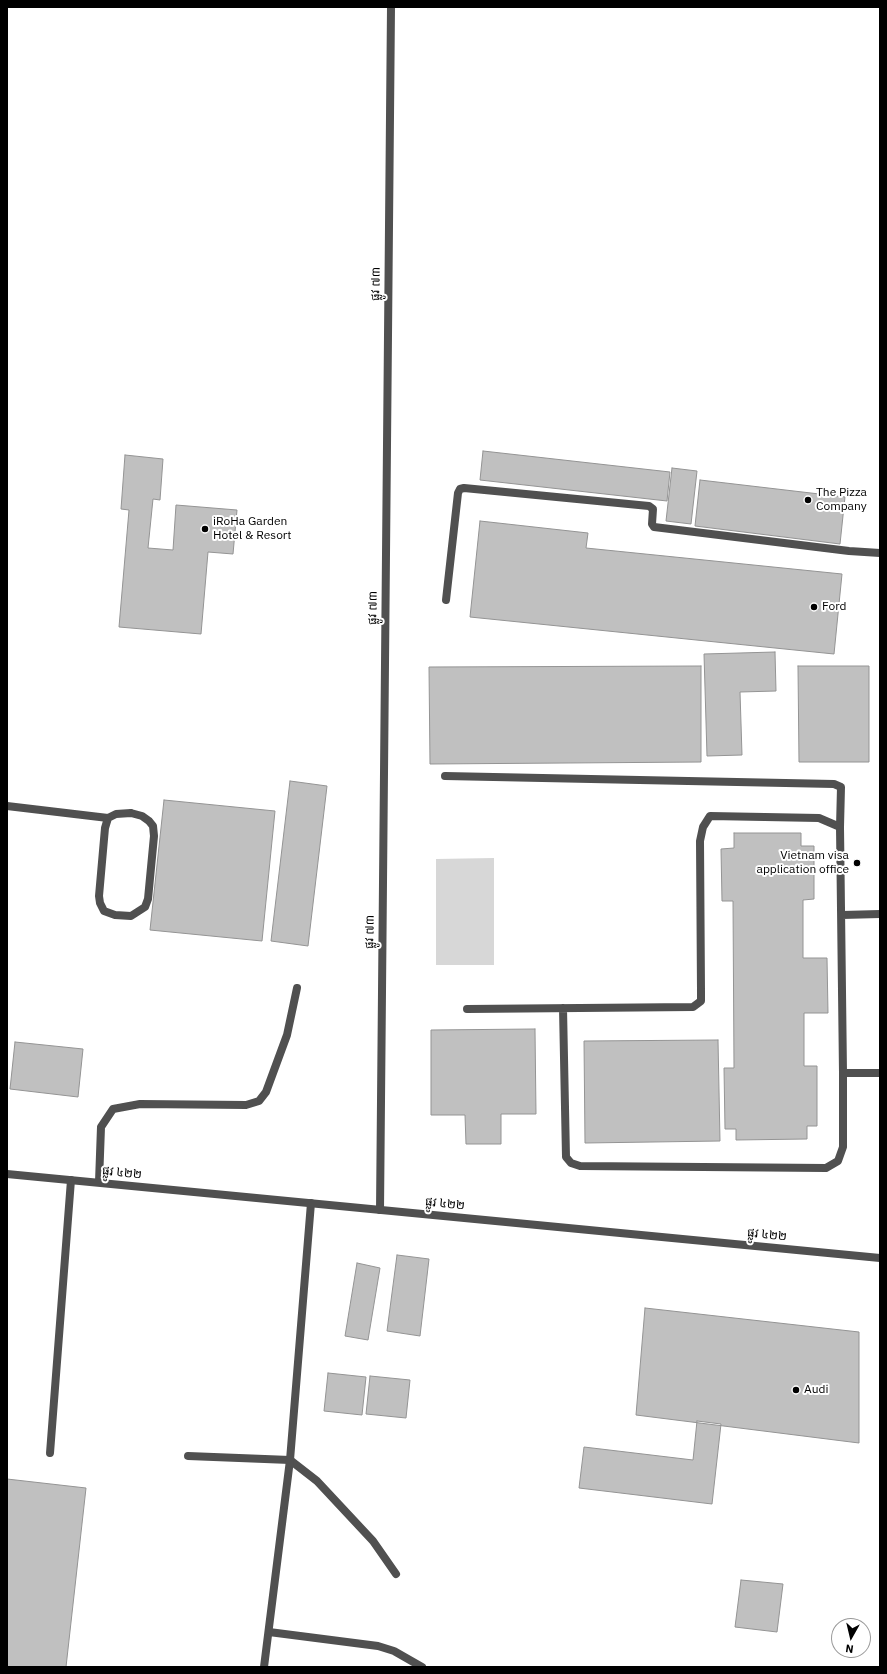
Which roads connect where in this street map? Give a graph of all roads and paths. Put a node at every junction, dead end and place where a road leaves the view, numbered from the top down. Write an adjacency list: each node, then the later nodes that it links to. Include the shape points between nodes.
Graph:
1 (391, 7): 19 (street, ផ្លូវ ៧៣)
2 (880, 553): 3 (street, via 654,527 653,509 649,506 464,488 458,493)
3 (446, 600)
4 (445, 776): 7 (street, via 834,784 841,787)
5 (7, 806): 6 (street)
6 (108, 818): 6 (street, via 116,814 131,813 142,816 153,826 148,900 145,907 131,916 104,911 100,903 104,828)
7 (840, 827): 9 (street); 11 (street, via 819,818 710,816 703,826 700,841 701,1001 693,1007)
8 (880, 914): 9 (street)
9 (842, 915): 14 (street)
10 (297, 988): 17 (street, via 287,1035 266,1092 259,1101 246,1105 140,1104 113,1109 101,1127)
11 (563, 1008): 12 (street); 14 (street, via 566,1157 571,1163 580,1166 826,1168 838,1161 843,1147)
12 (467, 1009)
13 (880, 1073): 14 (street)
14 (843, 1074)
15 (7, 1174): 16 (street, ផ្លូវ ៤២២)
16 (71, 1180): 17 (street, ផ្លូវ ៤២២); 21 (street)
17 (99, 1182): 18 (street, ផ្លូវ ៤២២)
18 (311, 1203): 19 (street, ផ្លូវ ៤២២); 23 (street)
19 (380, 1210): 20 (street, ផ្លូវ ៤២២)
20 (880, 1258)
21 (50, 1453)
22 (188, 1456): 23 (street)
23 (290, 1460): 24 (street, via 317,1481 373,1541); 25 (street)
24 (396, 1574)
25 (269, 1632): 26 (street); 27 (street, via 378,1646 394,1651)
26 (264, 1667)
27 (422, 1667)

